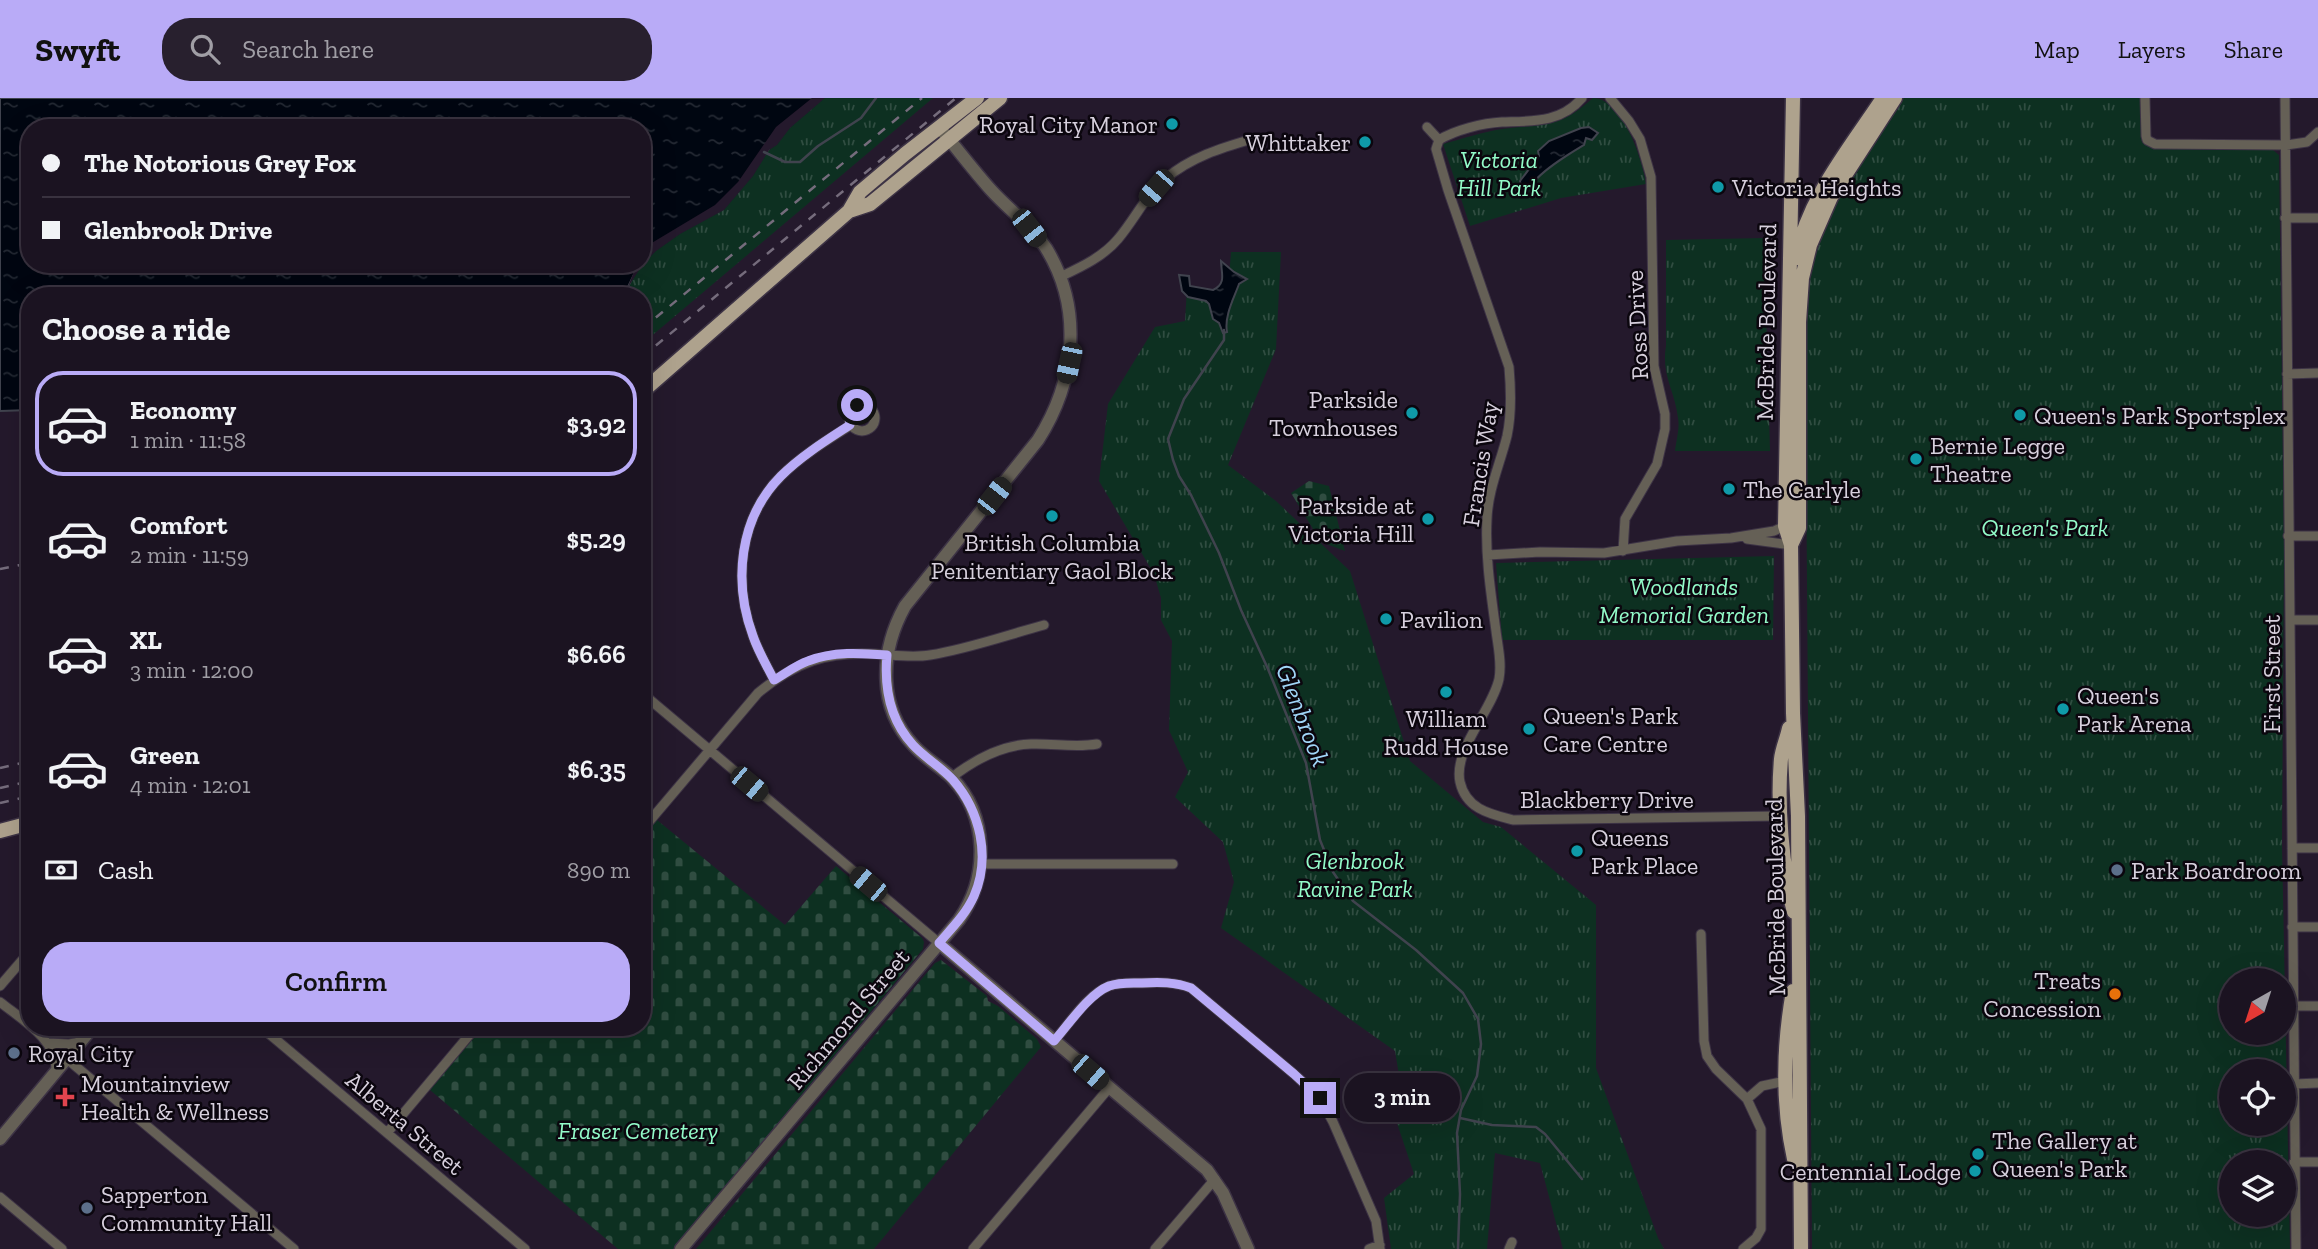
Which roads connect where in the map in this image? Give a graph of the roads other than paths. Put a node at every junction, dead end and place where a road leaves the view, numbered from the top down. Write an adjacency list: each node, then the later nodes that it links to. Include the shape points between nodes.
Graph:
1 (976, 98): 9 (main road)
2 (1000, 98): 12 (main road)
3 (1582, 98): 14 (street, via 1554,118 1493,123)
4 (1610, 98): 30 (street, Ross Drive, via 1640,139 1651,177 1654,366 1665,414 1657,464 1625,519)
5 (1793, 98): 20 (main road, McBride Boulevard)
6 (2145, 98): 15 (street, via 2147,140 2160,145)
7 (2286, 98): 15 (street, First Street)
8 (1891, 100): 20 (main road, via 1820,194 1798,248); 29 (main road, McBride Boulevard, via 1831,197 1810,245 1802,278 1799,527)
9 (939, 127): 12 (street, Richmond Street); 16 (main road, via 860,192)
10 (1427, 127): 14 (street)
11 (2318, 132): 15 (street, via 2307,142)
12 (949, 139): 16 (main road, via 870,204); 19 (street, Richmond Street, via 1046,248)
13 (1252, 139): 19 (street, via 1214,150 1166,178 1118,239)
14 (1439, 140): 31 (street, Francis Way, via 1436,149 1448,190 1509,367 1510,410 1490,497)
15 (2286, 145): 17 (street, First Street)
16 (849, 211): 23 (main road)
17 (2285, 218): 18 (street); 22 (street, First Street)
18 (2318, 218)
19 (1060, 278): 36 (street, Richmond Street, via 1071,346 1064,388 1053,416 905,606 894,625)
20 (1790, 290): 25 (main road, McBride Boulevard)
21 (2318, 373): 22 (street)
22 (2287, 374): 26 (street, First Street)
23 (651, 384)
24 (850, 425): 37 (street, via 781,476 760,503 748,530 742,565 744,605 753,637)
25 (1785, 526): 28 (street); 29 (main road, McBride Boulevard)
26 (2288, 536): 27 (street); 32 (street, First Street)
27 (2318, 536)
28 (1731, 538): 29 (street); 30 (street, via 1676,541)
29 (1791, 545): 39 (main road, McBride Boulevard)
30 (1623, 551): 31 (street)
31 (1488, 555): 35 (street, Francis Way)
32 (2290, 620): 33 (street); 47 (street, First Street)
33 (2318, 620)
34 (1044, 625): 36 (street, via 933,655)
35 (1499, 654): 43 (street, Blackberry Drive, via 1496,690 1459,769 1466,797 1486,813 1513,820)
36 (887, 655): 37 (street, via 831,655 808,661); 42 (street, Richmond Street, via 885,678 898,723 913,745)
37 (774, 680): 41 (street)
38 (651, 701): 41 (street)
39 (1793, 713): 43 (main road, via 1781,758); 53 (main road, McBride Boulevard)
40 (1097, 744): 42 (street, via 1029,744 998,750)
41 (709, 751): 44 (street); 55 (street)
42 (951, 778): 49 (street, Richmond Street, via 977,820)
43 (1781, 816): 53 (main road, via 1787,886)
44 (651, 820)
45 (21, 825): 46 (main road)
46 (0, 831)
47 (2292, 848): 48 (street); 52 (street, First Street)
48 (2318, 848)
49 (982, 864): 50 (street); 55 (street, Richmond Street, via 967,908)
50 (1173, 864)
51 (2318, 926): 52 (street)
52 (2292, 927): 58 (street, First Street)
53 (1799, 928): 56 (main road, McBride Boulevard)
54 (1701, 934): 77 (street, via 1707,1056)
55 (939, 943): 68 (street); 90 (street, Richmond Street)
56 (1799, 956): 73 (main road, via 1787,1026); 83 (main road, McBride Boulevard)
57 (21, 962): 59 (street)
58 (2293, 968)
59 (0, 986)
60 (0, 1002): 63 (street)
61 (2296, 1006): 62 (street)
62 (2318, 1006)
63 (21, 1020)
64 (40, 1036): 70 (street)
65 (86, 1036): 69 (street)
66 (272, 1036): 78 (street, Alberta Street)
67 (468, 1036): 78 (street)
68 (1054, 1041): 76 (street); 86 (street, via 1097,993 1108,987 1163,982 1191,988 1320,1098 1376,1221)
69 (81, 1042): 70 (street); 71 (street)
70 (48, 1043): 72 (street)
71 (67, 1059): 72 (street); 88 (street)
72 (56, 1072): 79 (street)
73 (1785, 1082): 77 (street, via 1762,1086); 83 (main road, via 1789,1134)
74 (2318, 1083): 75 (street)
75 (2296, 1084)
76 (1109, 1088): 82 (street); 91 (street)
77 (1747, 1099): 95 (street, via 1761,1129 1762,1210 1761,1229)
78 (387, 1133): 89 (street, Alberta Street)
79 (0, 1139)
80 (2296, 1162): 81 (street)
81 (2318, 1162)
82 (1214, 1180): 92 (street); 93 (street)
83 (1801, 1191): 96 (main road, McBride Boulevard)
84 (0, 1197): 87 (street)
85 (2295, 1227): 97 (street, First Street)
86 (1380, 1247): 94 (street)
87 (62, 1249)
88 (294, 1249)
89 (525, 1249)
90 (681, 1249)
91 (973, 1249)
92 (1155, 1249)
93 (1248, 1249)
94 (1369, 1249)
95 (1743, 1249)
96 (1801, 1249)
97 (2295, 1249)

